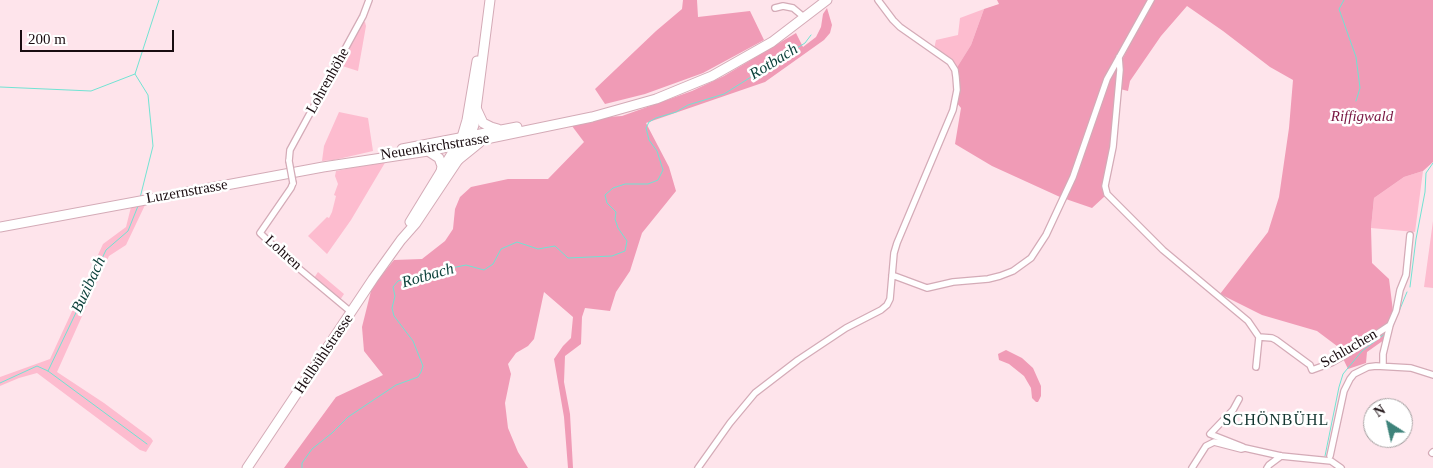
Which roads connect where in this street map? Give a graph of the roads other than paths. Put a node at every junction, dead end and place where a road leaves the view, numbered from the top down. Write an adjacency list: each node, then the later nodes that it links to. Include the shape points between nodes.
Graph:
1 (369, 0): 19 (street, Lohrenhöhe, bridge, via 290,150)
2 (490, 0): 8 (main road)
3 (827, 0): 7 (main road, Neuenkirchstrasse)
4 (878, 0): 23 (street, via 900,27 950,62 955,70 957,90 953,110 897,243)
5 (1151, 0): 9 (street)
6 (775, 8): 7 (street, via 793,8)
7 (805, 18): 11 (main road, Neuenkirchstrasse, via 765,46 712,76)
8 (485, 27): 10 (main road); 13 (main road)
9 (1119, 57): 23 (street, via 1107,79 1073,177 1031,258 1000,276 927,288); 26 (street, via 1113,147 1105,186 1107,194 1170,256 1248,321)
10 (476, 108): 12 (main road, via 484,123); 13 (main road)
11 (608, 112): 12 (main road, Neuenkirchstrasse); 14 (main road, Neuenkirchstrasse)
12 (501, 130): 13 (main road, Neuenkirchstrasse)
13 (464, 140): 14 (main road, Neuenkirchstrasse); 15 (main road, Neuenkirchstrasse); 16 (main road, Neuenkirchstrasse, via 399,150); 17 (main road, Hellbühlstrasse); 18 (main road, Hellbühlstrasse)
14 (483, 140): 17 (main road)
15 (428, 151): 16 (main road, Neuenkirchstrasse); 18 (main road, via 439,158)
16 (374, 158): 20 (main road, Luzernstrasse)
17 (458, 160): 22 (main road, Hellbühlstrasse)
18 (441, 172): 22 (main road, Hellbühlstrasse)
19 (293, 183): 24 (street, Lohren, via 260,233)
20 (0, 227)
21 (1410, 235): 25 (street, via 1406,275)
22 (401, 240): 24 (main road, Hellbühlstrasse)
23 (892, 276): 35 (street, via 887,306 846,328 755,393)
24 (352, 312): 34 (main road, Hellbühlstrasse)
25 (1390, 325): 26 (street, Schluchen, via 1345,355 1312,370 1310,365 1276,340); 27 (street)
26 (1259, 336): 28 (street)
27 (1383, 366): 29 (street, via 1411,368); 33 (street, via 1368,367 1350,379 1344,392)
28 (1256, 367)
29 (1433, 375)
30 (1239, 399): 31 (street, via 1210,434)
31 (1245, 448): 32 (street); 36 (street, via 1214,442 1209,444)
32 (1281, 456): 37 (street); 38 (street, via 1331,461)
33 (1330, 456)
34 (247, 468)
35 (698, 468)
36 (1192, 468)
37 (1267, 468)
38 (1341, 468)

